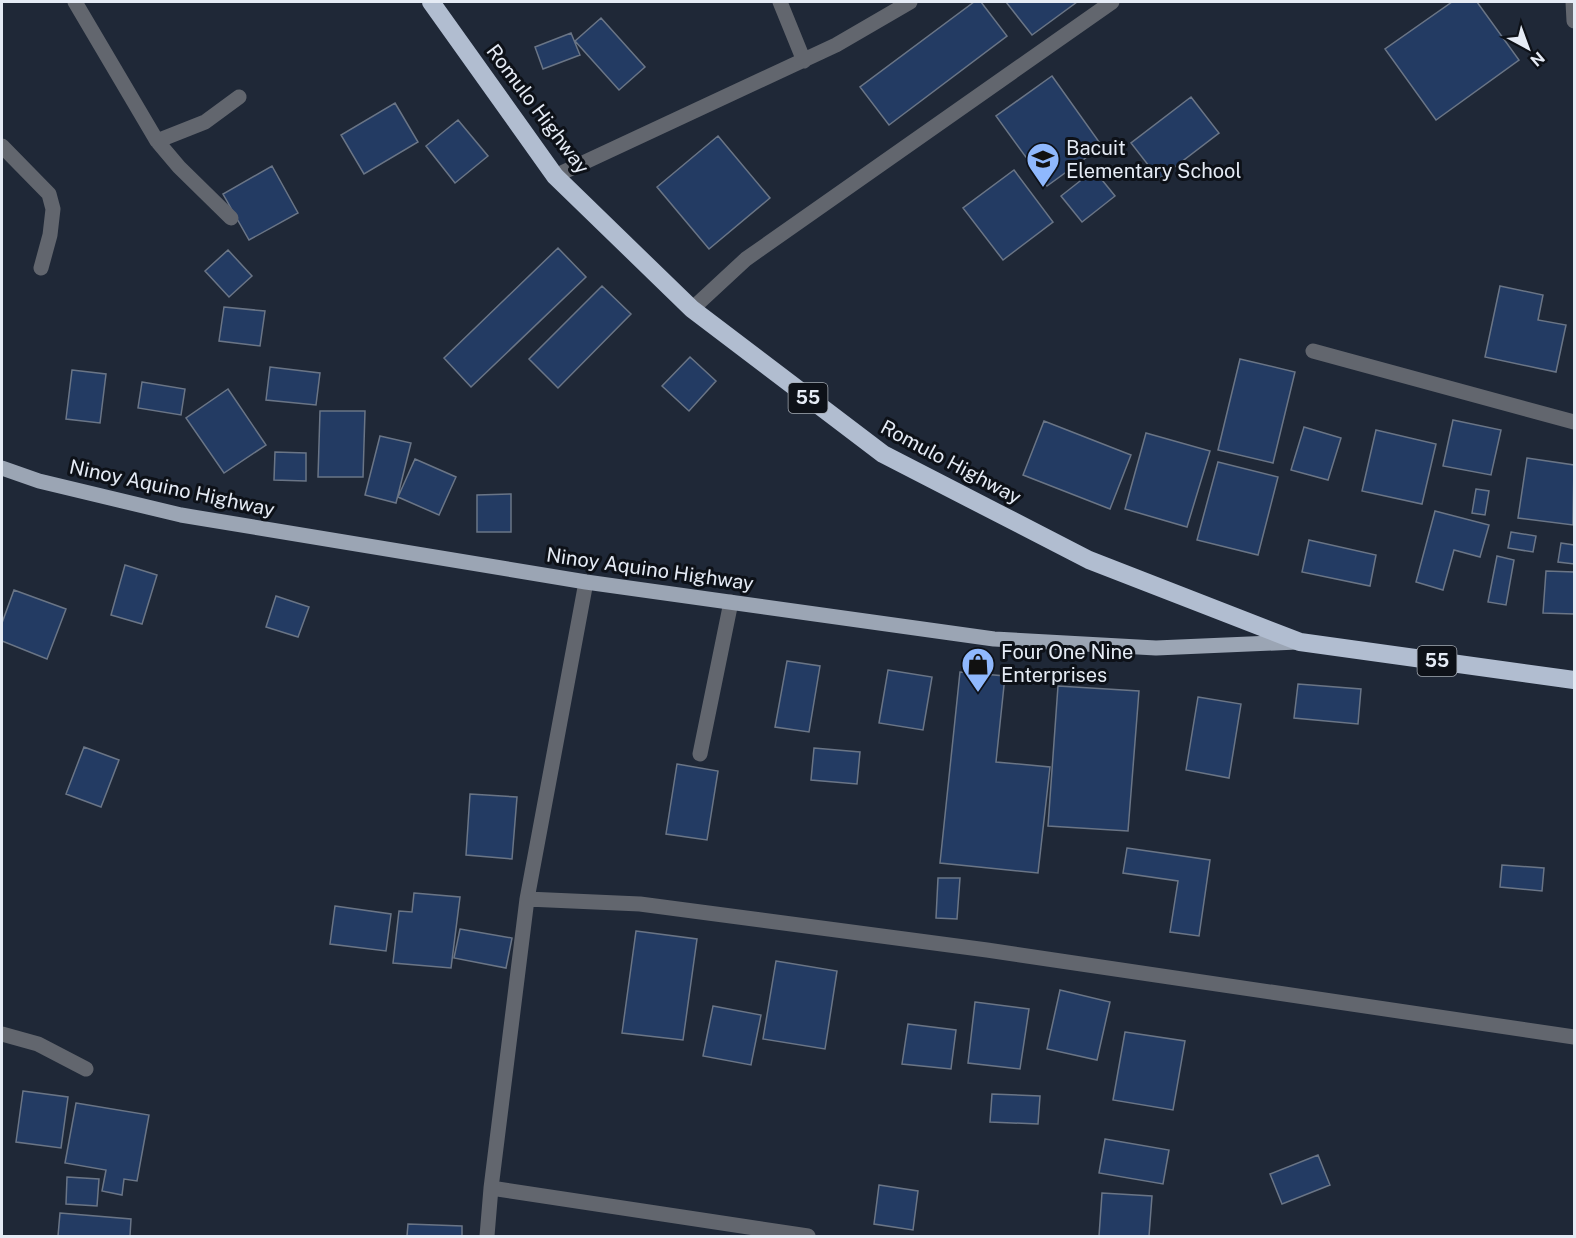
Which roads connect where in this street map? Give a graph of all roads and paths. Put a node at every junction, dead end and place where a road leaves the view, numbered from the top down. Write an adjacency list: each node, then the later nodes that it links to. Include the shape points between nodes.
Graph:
1 (75, 2): 10 (street)
2 (431, 2): 12 (highway, Romulo Highway / 55)
3 (780, 2): 8 (street)
4 (910, 2): 8 (street)
5 (1112, 2): 15 (street, via 746,259)
6 (1573, 2): 7 (street)
7 (1575, 21)
8 (804, 61): 12 (street)
9 (239, 97): 10 (street, via 205,122)
10 (157, 141): 13 (street)
11 (2, 146): 14 (street, via 49,194 53,209)
12 (555, 176): 15 (highway, Romulo Highway / 55)
13 (231, 218)
14 (41, 268)
15 (692, 309): 21 (highway, Romulo Highway / 55, via 883,454 1089,560)
16 (1313, 351): 17 (street)
17 (1575, 422)
18 (2, 468): 19 (main road, Ninoy Aquino Highway, via 39,481 181,515)
19 (586, 582): 20 (main road, Ninoy Aquino Highway); 24 (street)
20 (731, 602): 21 (main road, Ninoy Aquino Highway, via 994,639 1156,648); 23 (street)
21 (1300, 642): 22 (highway, Romulo Highway / 55)
22 (1575, 680)
23 (700, 754)
24 (527, 900): 26 (street, via 640,904); 28 (street)
25 (2, 1034): 27 (street, via 38,1044)
26 (1575, 1036)
27 (86, 1069)
28 (491, 1188): 29 (street); 30 (street)
29 (487, 1236)
30 (808, 1236)

